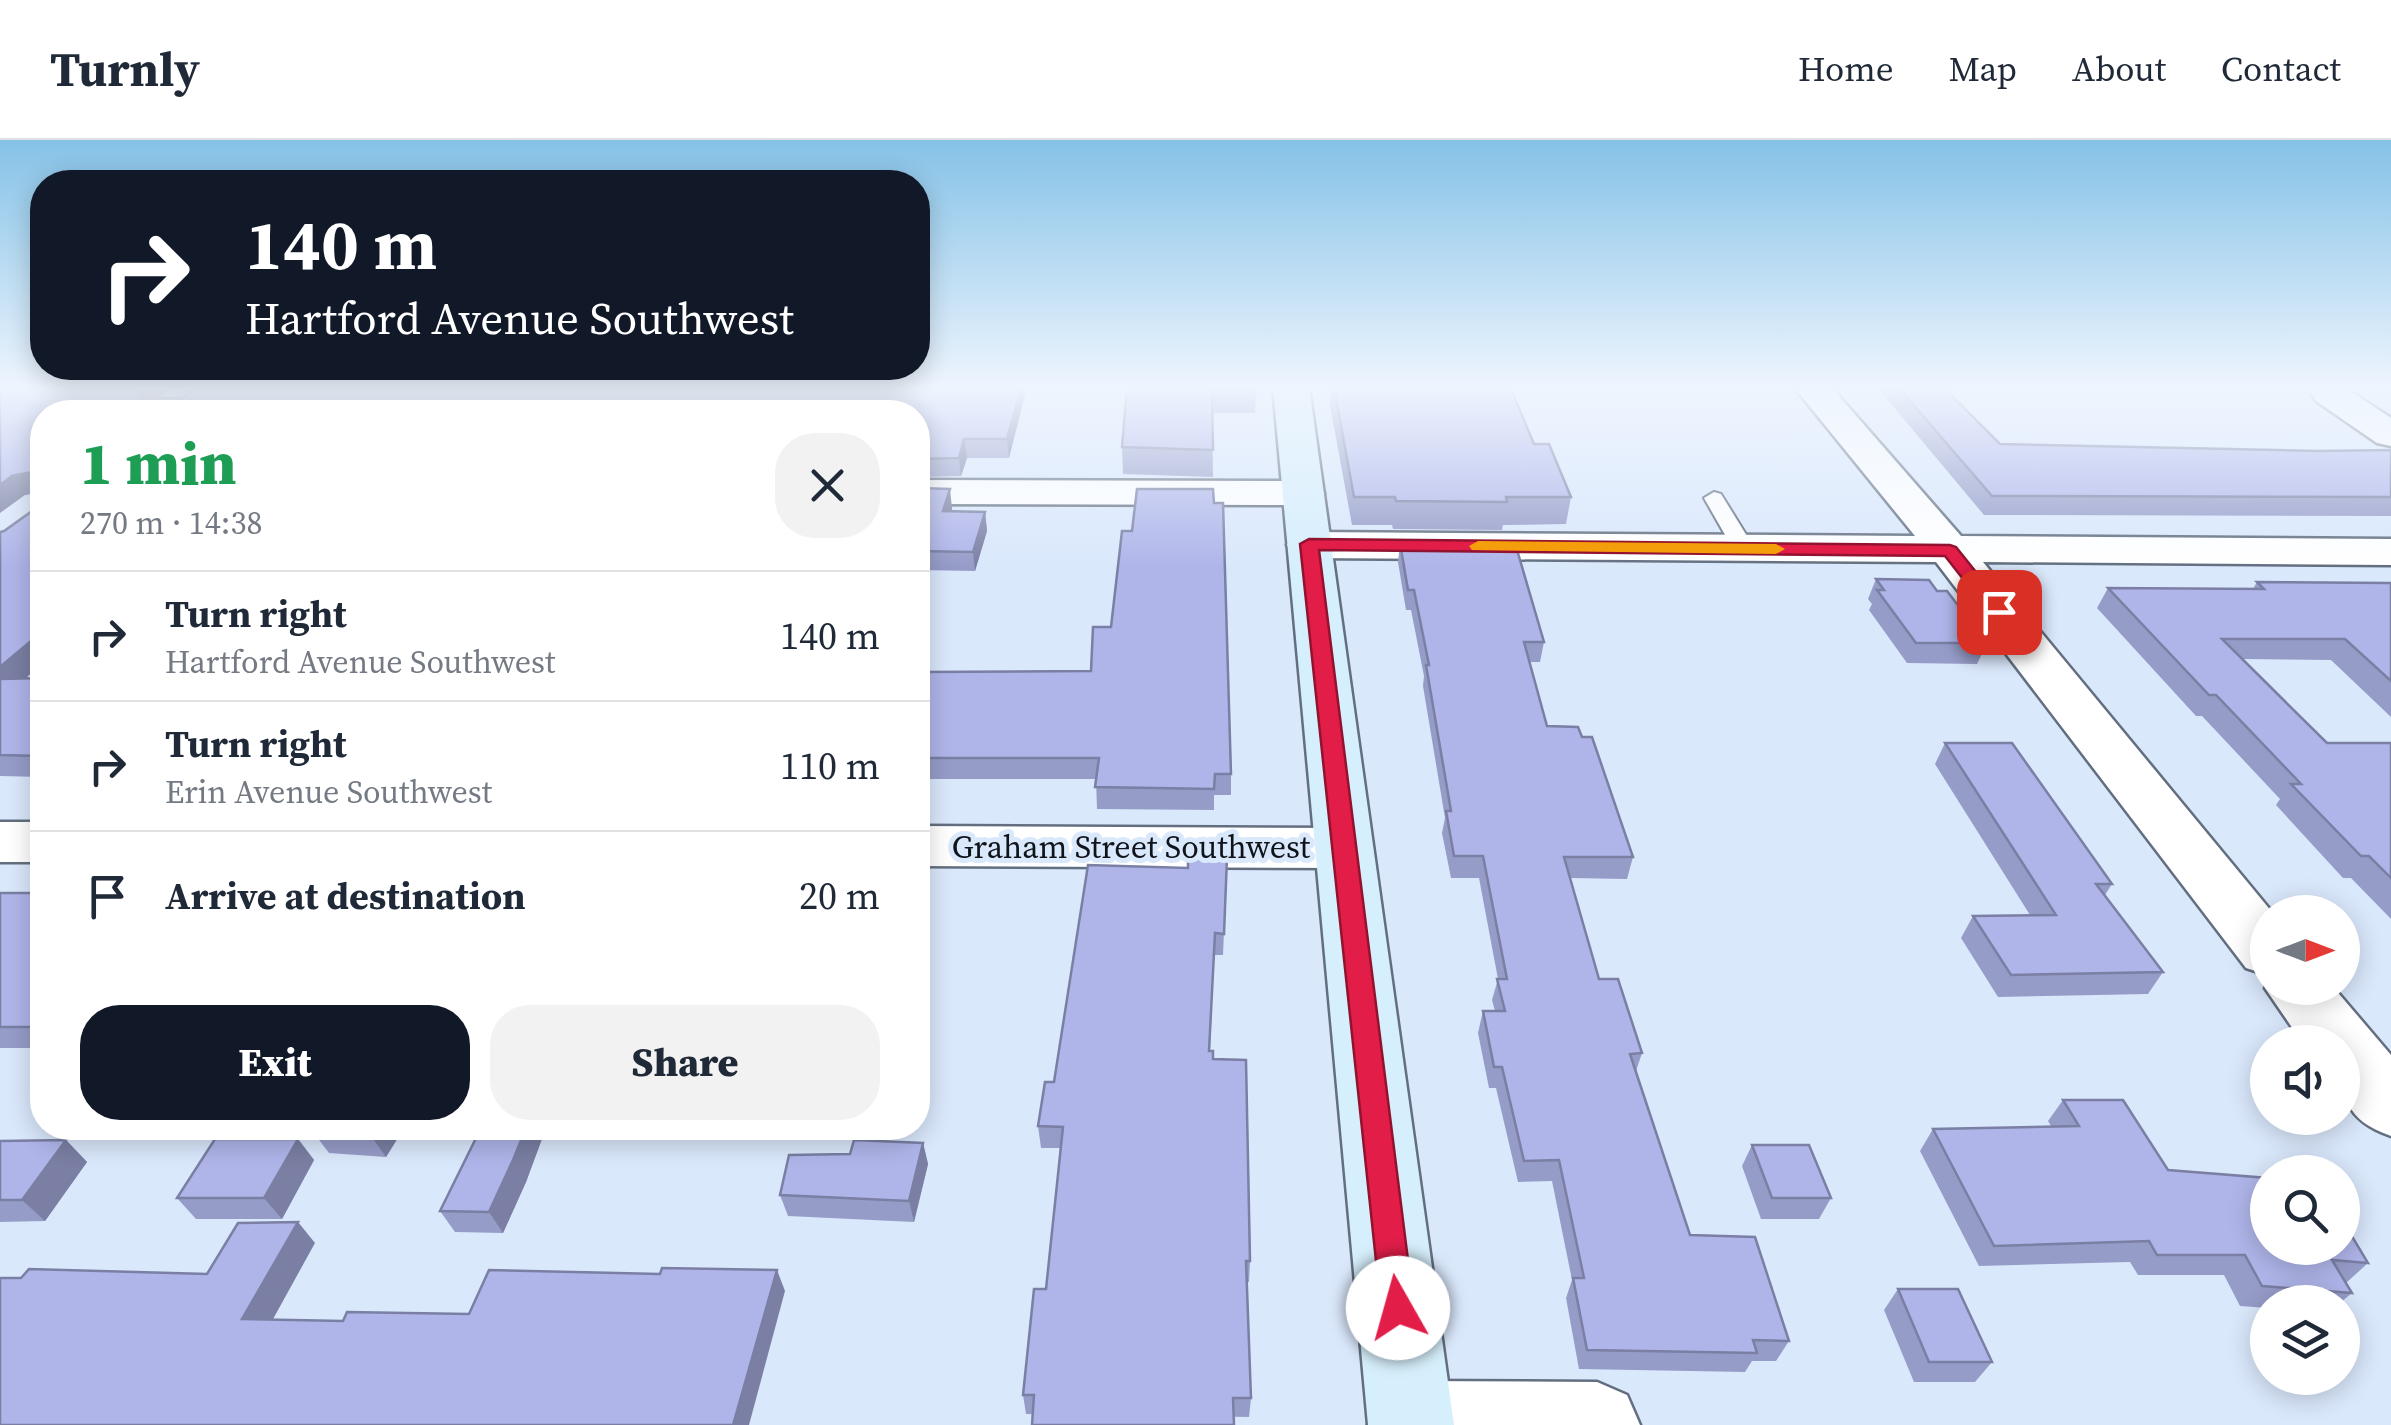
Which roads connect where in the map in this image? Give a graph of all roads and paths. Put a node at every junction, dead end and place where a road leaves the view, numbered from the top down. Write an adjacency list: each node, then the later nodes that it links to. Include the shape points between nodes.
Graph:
1 (1298, 447): 5 (main road)
2 (1862, 447): 7 (street)
3 (930, 493): 5 (street)
4 (1714, 498): 6 (lane)
5 (1306, 519): 6 (street); 12 (main road)
6 (1744, 549): 7 (street)
7 (1950, 551): 8 (street); 13 (street)
8 (2391, 552)
9 (0, 842): 10 (street)
10 (30, 842)
11 (930, 846): 12 (street, Graham Street Southwest)
12 (1344, 848): 18 (main road)
13 (2250, 928)
14 (2310, 1005): 15 (street)
15 (2326, 1025)
16 (2360, 1068): 17 (street)
17 (2391, 1106)
18 (1411, 1424): 19 (street)
19 (1597, 1425)

